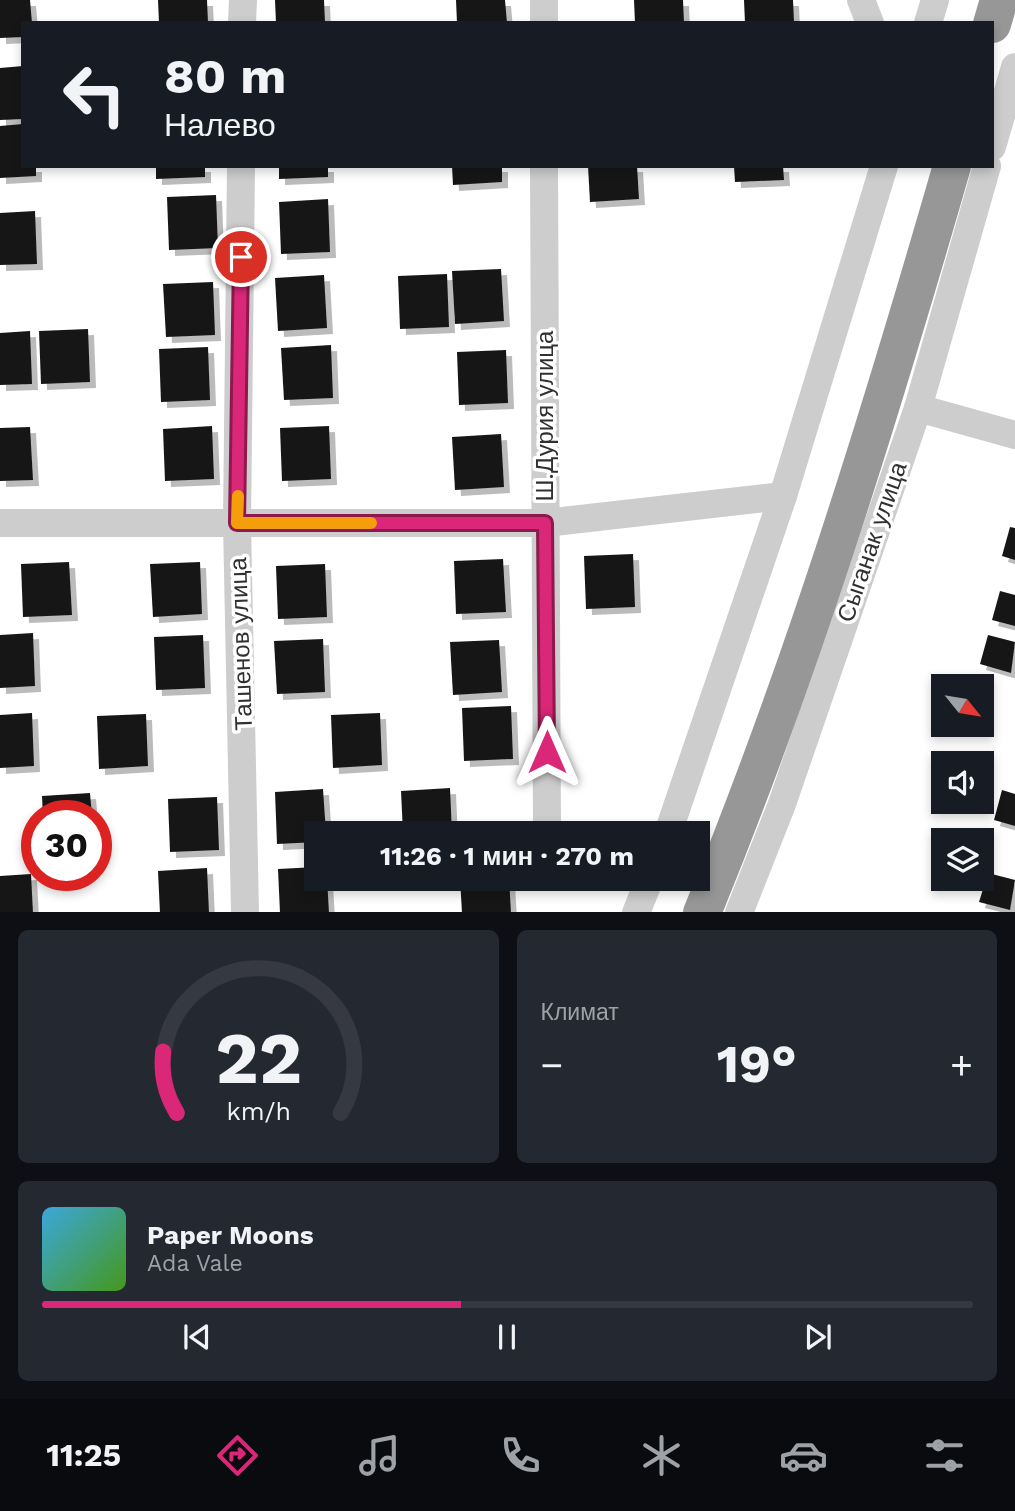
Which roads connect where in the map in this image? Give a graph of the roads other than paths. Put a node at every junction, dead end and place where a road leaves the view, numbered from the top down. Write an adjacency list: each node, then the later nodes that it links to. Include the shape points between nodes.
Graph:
1 (243, 0): 7 (street)
2 (544, 0): 8 (street)
3 (861, 0): 9 (street)
4 (935, 0): 10 (street)
5 (975, 0): 11 (highway)
6 (999, 0): 12 (highway)
7 (242, 21)
8 (544, 21)
9 (869, 21)
10 (929, 21)
11 (969, 21)
12 (993, 21)
13 (1015, 67): 14 (street)
14 (994, 140)
15 (242, 168): 25 (street, Ташенов улица)
16 (544, 168): 26 (street, Ш.Дурия улица)
17 (883, 168): 23 (street)
18 (927, 168): 29 (highway, via 870,370 794,607)
19 (951, 168): 35 (highway, via 811,627 744,812)
20 (986, 168): 21 (street, Сыганак улица)
21 (918, 408): 22 (street); 36 (street, Сыганак улица, via 782,804)
22 (1015, 435)
23 (783, 496): 26 (street); 28 (street)
24 (0, 523): 25 (street)
25 (237, 523): 26 (street); 32 (street, Ташенов улица)
26 (545, 523): 27 (street, Ш.Дурия улица)
27 (547, 821)
28 (672, 821)
29 (710, 831)
30 (645, 891): 33 (street)
31 (687, 891): 34 (highway)
32 (246, 912)
33 (636, 912)
34 (678, 912)
35 (702, 912)
36 (739, 912)

